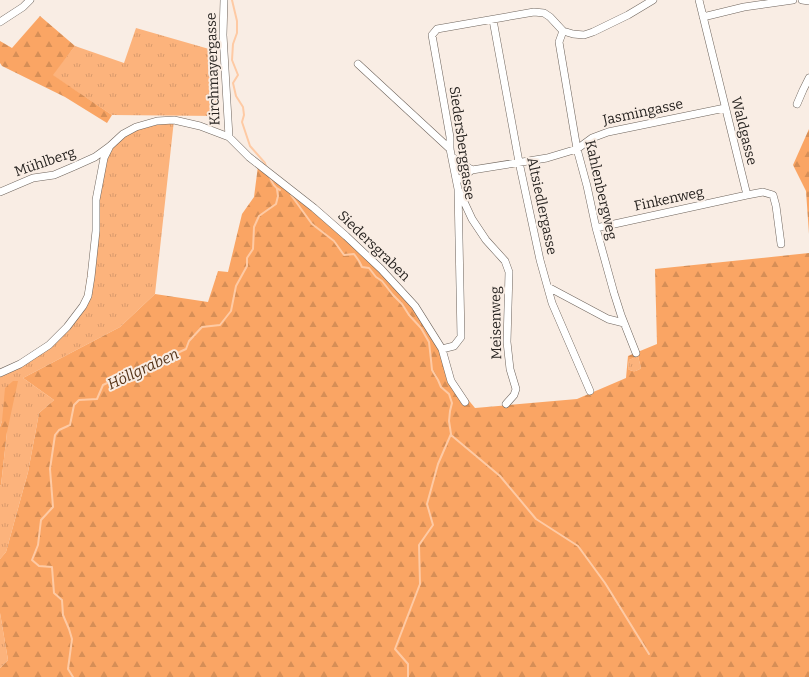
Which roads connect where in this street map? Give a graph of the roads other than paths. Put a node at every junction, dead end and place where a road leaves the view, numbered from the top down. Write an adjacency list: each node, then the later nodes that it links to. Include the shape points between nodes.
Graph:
1 (30, 0): 10 (street)
2 (224, 0): 16 (street, Kirchmayergasse, via 223,35)
3 (653, 0): 11 (street, via 593,32 584,35)
4 (699, 0): 8 (street, Waldgasse)
5 (793, 0): 8 (street, via 744,6)
6 (802, 0): 7 (street)
7 (809, 1)
8 (703, 17): 15 (street, Waldgasse)
9 (493, 20): 11 (street, via 534,12 544,13); 18 (street, Siedersberggasse, via 437,28 432,35); 21 (street, Altsiedlergasse)
10 (0, 22)
11 (563, 31): 19 (street, Kahlenbergweg, via 559,42)
12 (358, 64): 18 (street)
13 (809, 78): 14 (street)
14 (797, 104)
15 (725, 108): 19 (street, Jasmingasse, via 608,132 592,138); 25 (street, Waldgasse)
16 (229, 137): 17 (street, Mühlberg, via 174,120 157,121 136,127 123,134); 30 (street, Siedersgraben, via 249,157 314,208 381,269 415,306)
17 (110, 146): 24 (street, Mühlberg, via 95,157 54,175 33,178); 32 (street, via 104,158 96,200 96,231 91,277 84,306 49,345 20,364)
18 (450, 149): 20 (street, Siedersberggasse)
19 (577, 149): 21 (street, Jasmingasse, via 547,158); 26 (street, Kahlenbergweg)
20 (452, 157): 22 (street); 23 (street, Siedersberggasse)
21 (518, 162): 22 (street, Jasmingasse); 28 (street, Altsiedlergasse)
22 (472, 170): 23 (street, Jasmingasse)
23 (457, 185): 30 (street, Siedersberggasse, via 461,337 454,346); 35 (street, Meisenweg, via 472,219 504,261 509,272 507,342 510,369 516,389 514,396)
24 (0, 192)
25 (747, 195): 26 (street, Finkenweg); 27 (street, via 763,192 773,196)
26 (596, 228): 29 (street, Kahlenbergweg)
27 (781, 244)
28 (548, 287): 29 (street, via 608,319); 33 (street, Altsiedlergasse, via 552,303)
29 (624, 323): 31 (street, Kahlenbergweg)
30 (442, 349): 34 (street, Siedersgraben, via 451,381)
31 (636, 353)
32 (0, 373)
33 (590, 391)
34 (465, 402)
35 (506, 404)

